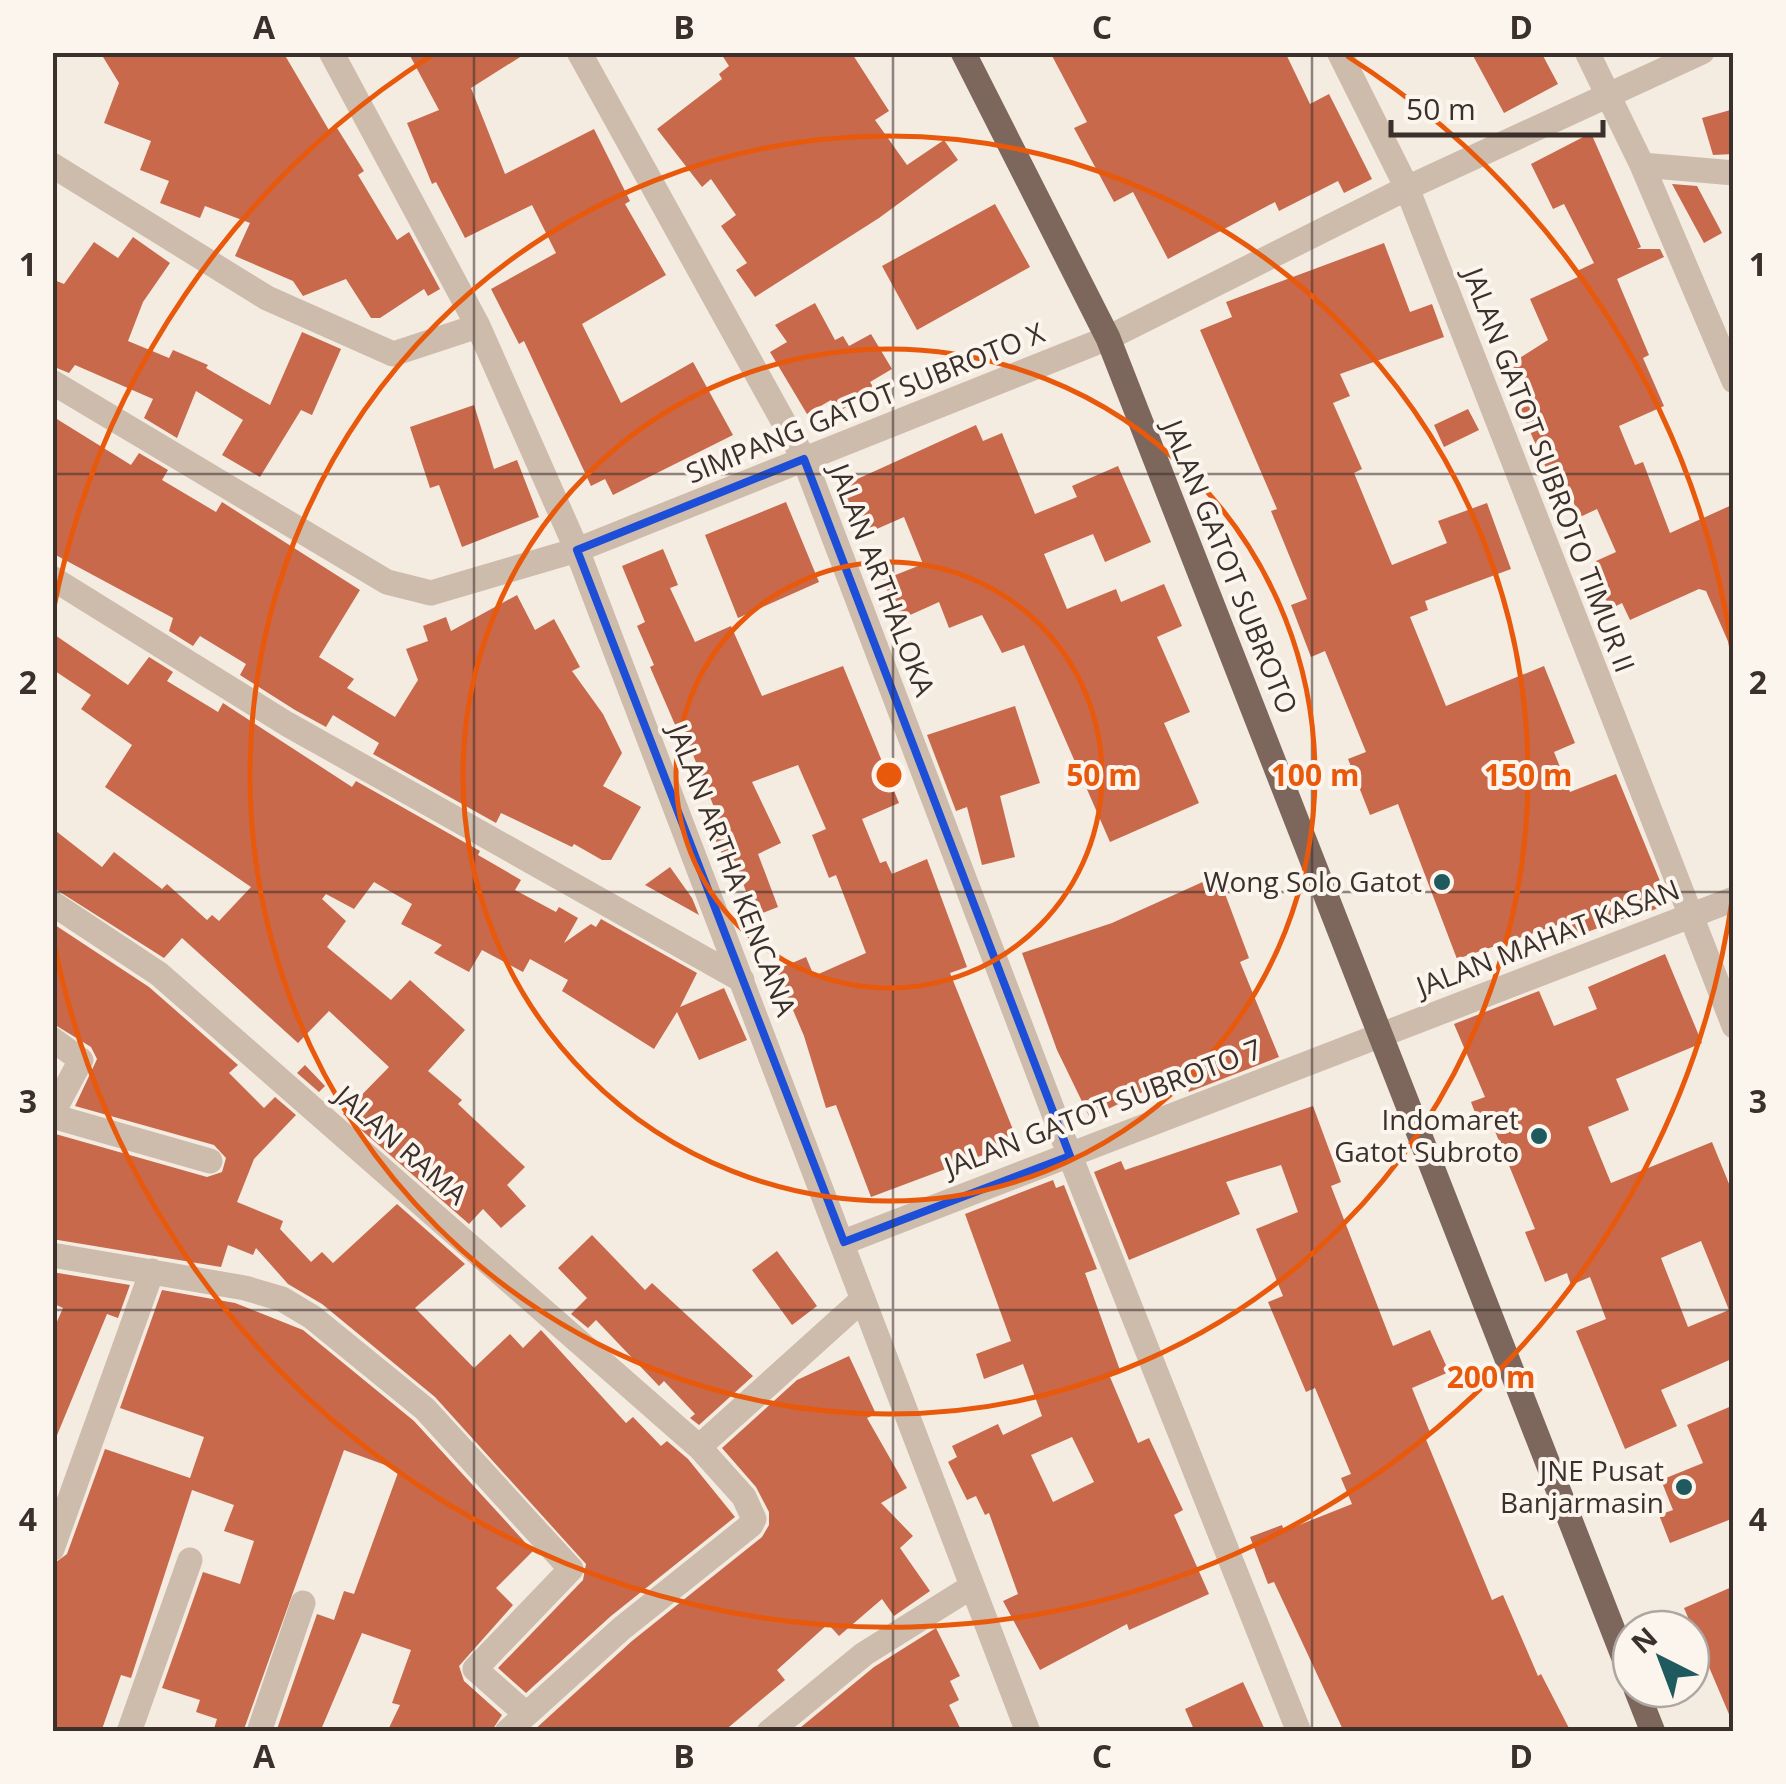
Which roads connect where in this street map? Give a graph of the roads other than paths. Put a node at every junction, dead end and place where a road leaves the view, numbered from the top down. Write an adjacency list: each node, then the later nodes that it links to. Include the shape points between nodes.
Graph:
1 (331, 52): 12 (street, JALAN ARTHA KENCANA)
2 (579, 52): 17 (street, JALAN ARTHALOKA)
3 (962, 52): 13 (main road, JALAN GATOT SUBROTO)
4 (1339, 52): 11 (street, JALAN GATOT SUBROTO TIMUR II)
5 (1587, 52): 7 (street)
6 (1702, 52): 7 (street, SIMPANG GATOT SUBROTO X)
7 (1606, 94): 9 (street); 11 (street, SIMPANG GATOT SUBROTO X)
8 (52, 165): 12 (street, via 267,298 393,354)
9 (1642, 166): 10 (street); 14 (street)
10 (1734, 173)
11 (1407, 188): 13 (street, SIMPANG GATOT SUBROTO X); 22 (street, JALAN GATOT SUBROTO TIMUR II)
12 (478, 326): 18 (street, JALAN ARTHA KENCANA)
13 (1108, 338): 17 (street, SIMPANG GATOT SUBROTO X); 25 (main road, JALAN GATOT SUBROTO)
14 (1725, 341): 15 (street)
15 (1734, 381)
16 (52, 382): 18 (street, SIMPANG GATOT SUBROTO X, via 387,582 432,593)
17 (804, 460): 18 (street, SIMPANG GATOT SUBROTO X); 28 (street, JALAN ARTHALOKA)
18 (577, 550): 23 (street, JALAN ARTHA KENCANA)
19 (52, 578): 23 (street, via 287,724)
20 (1734, 899): 22 (street, JALAN MAHAT KASAN)
21 (52, 902): 34 (street, JALAN RAMA, via 159,974)
22 (1690, 915): 24 (street, JALAN GATOT SUBROTO TIMUR II); 25 (street, JALAN MAHAT KASAN)
23 (742, 980): 30 (street, JALAN ARTHA KENCANA)
24 (1734, 1026)
25 (1384, 1034): 28 (street, JALAN GATOT SUBROTO 7); 39 (main road, JALAN GATOT SUBROTO)
26 (52, 1039): 27 (street, via 81,1060)
27 (52, 1115): 29 (street)
28 (1070, 1156): 30 (street, JALAN GATOT SUBROTO 7); 45 (street, JALAN ARTHALOKA)
29 (210, 1161)
30 (844, 1242): 33 (street, JALAN ARTHA KENCANA)
31 (52, 1255): 32 (street)
32 (152, 1270): 35 (street); 40 (street, via 282,1299 312,1317 426,1409 571,1569 475,1669)
33 (864, 1299): 34 (street); 37 (street, JALAN ARTHA KENCANA)
34 (698, 1446): 40 (street, JALAN RAMA, via 744,1496 751,1526)
35 (52, 1549)
36 (190, 1560): 41 (street)
37 (971, 1587): 43 (street, via 864,1654); 44 (street, JALAN ARTHA KENCANA)
38 (303, 1603): 42 (street)
39 (1611, 1626)
40 (517, 1723)
41 (129, 1732)
42 (259, 1732)
43 (769, 1732)
44 (1028, 1732)
45 (1299, 1732)

